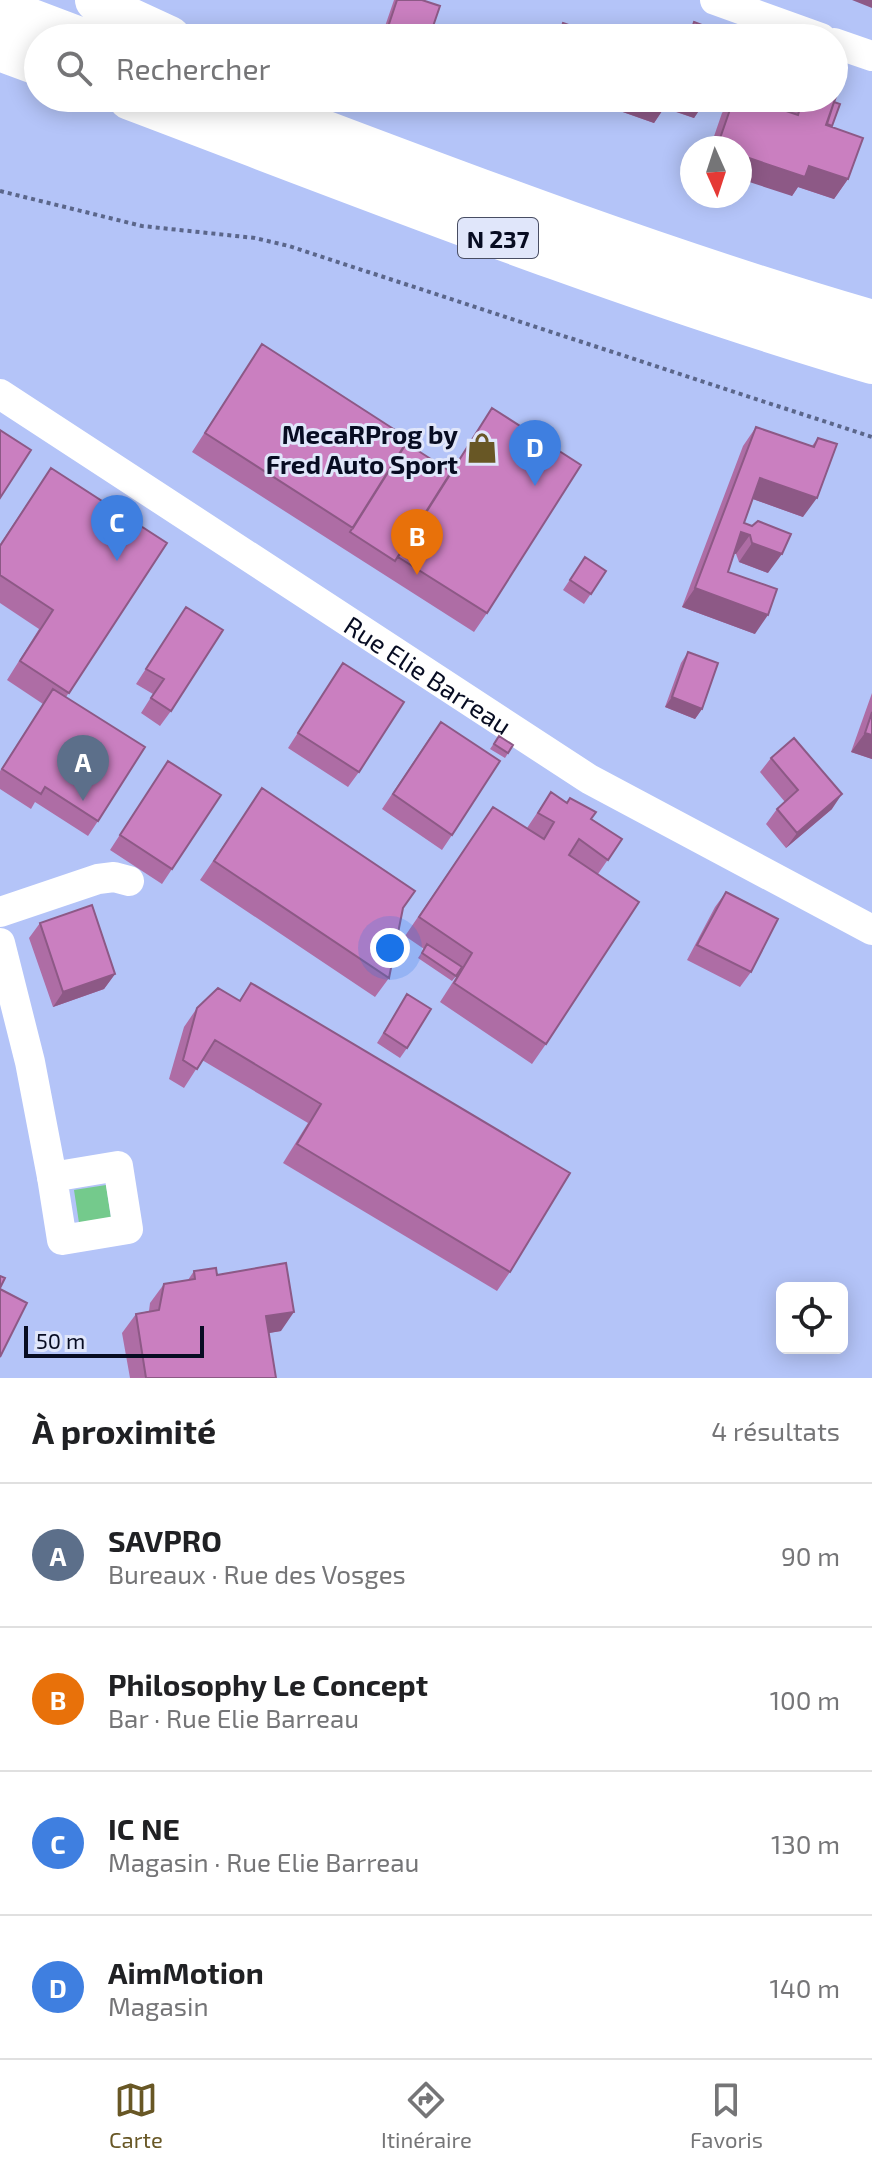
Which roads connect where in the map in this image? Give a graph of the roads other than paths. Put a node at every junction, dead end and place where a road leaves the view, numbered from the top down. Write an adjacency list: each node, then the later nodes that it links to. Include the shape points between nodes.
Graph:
1 (97, 0): 5 (highway)
2 (715, 0): 6 (street)
3 (0, 9): 4 (highway)
4 (40, 24)
5 (139, 24)
6 (782, 24)
7 (848, 48): 9 (street)
8 (0, 49): 10 (highway)
9 (872, 56)
10 (24, 58)
11 (167, 112): 16 (highway, N 237, via 601,275)
12 (271, 112): 14 (highway, N 237)
13 (323, 112): 14 (highway)
14 (518, 206): 15 (highway, N 237)
15 (872, 322)
16 (872, 362)
17 (0, 394): 20 (street, Rue Elie Barreau, via 589,779)
18 (129, 881): 19 (street, via 98,879)
19 (0, 912)
20 (872, 930)
21 (0, 943): 22 (street)
22 (52, 1177)

